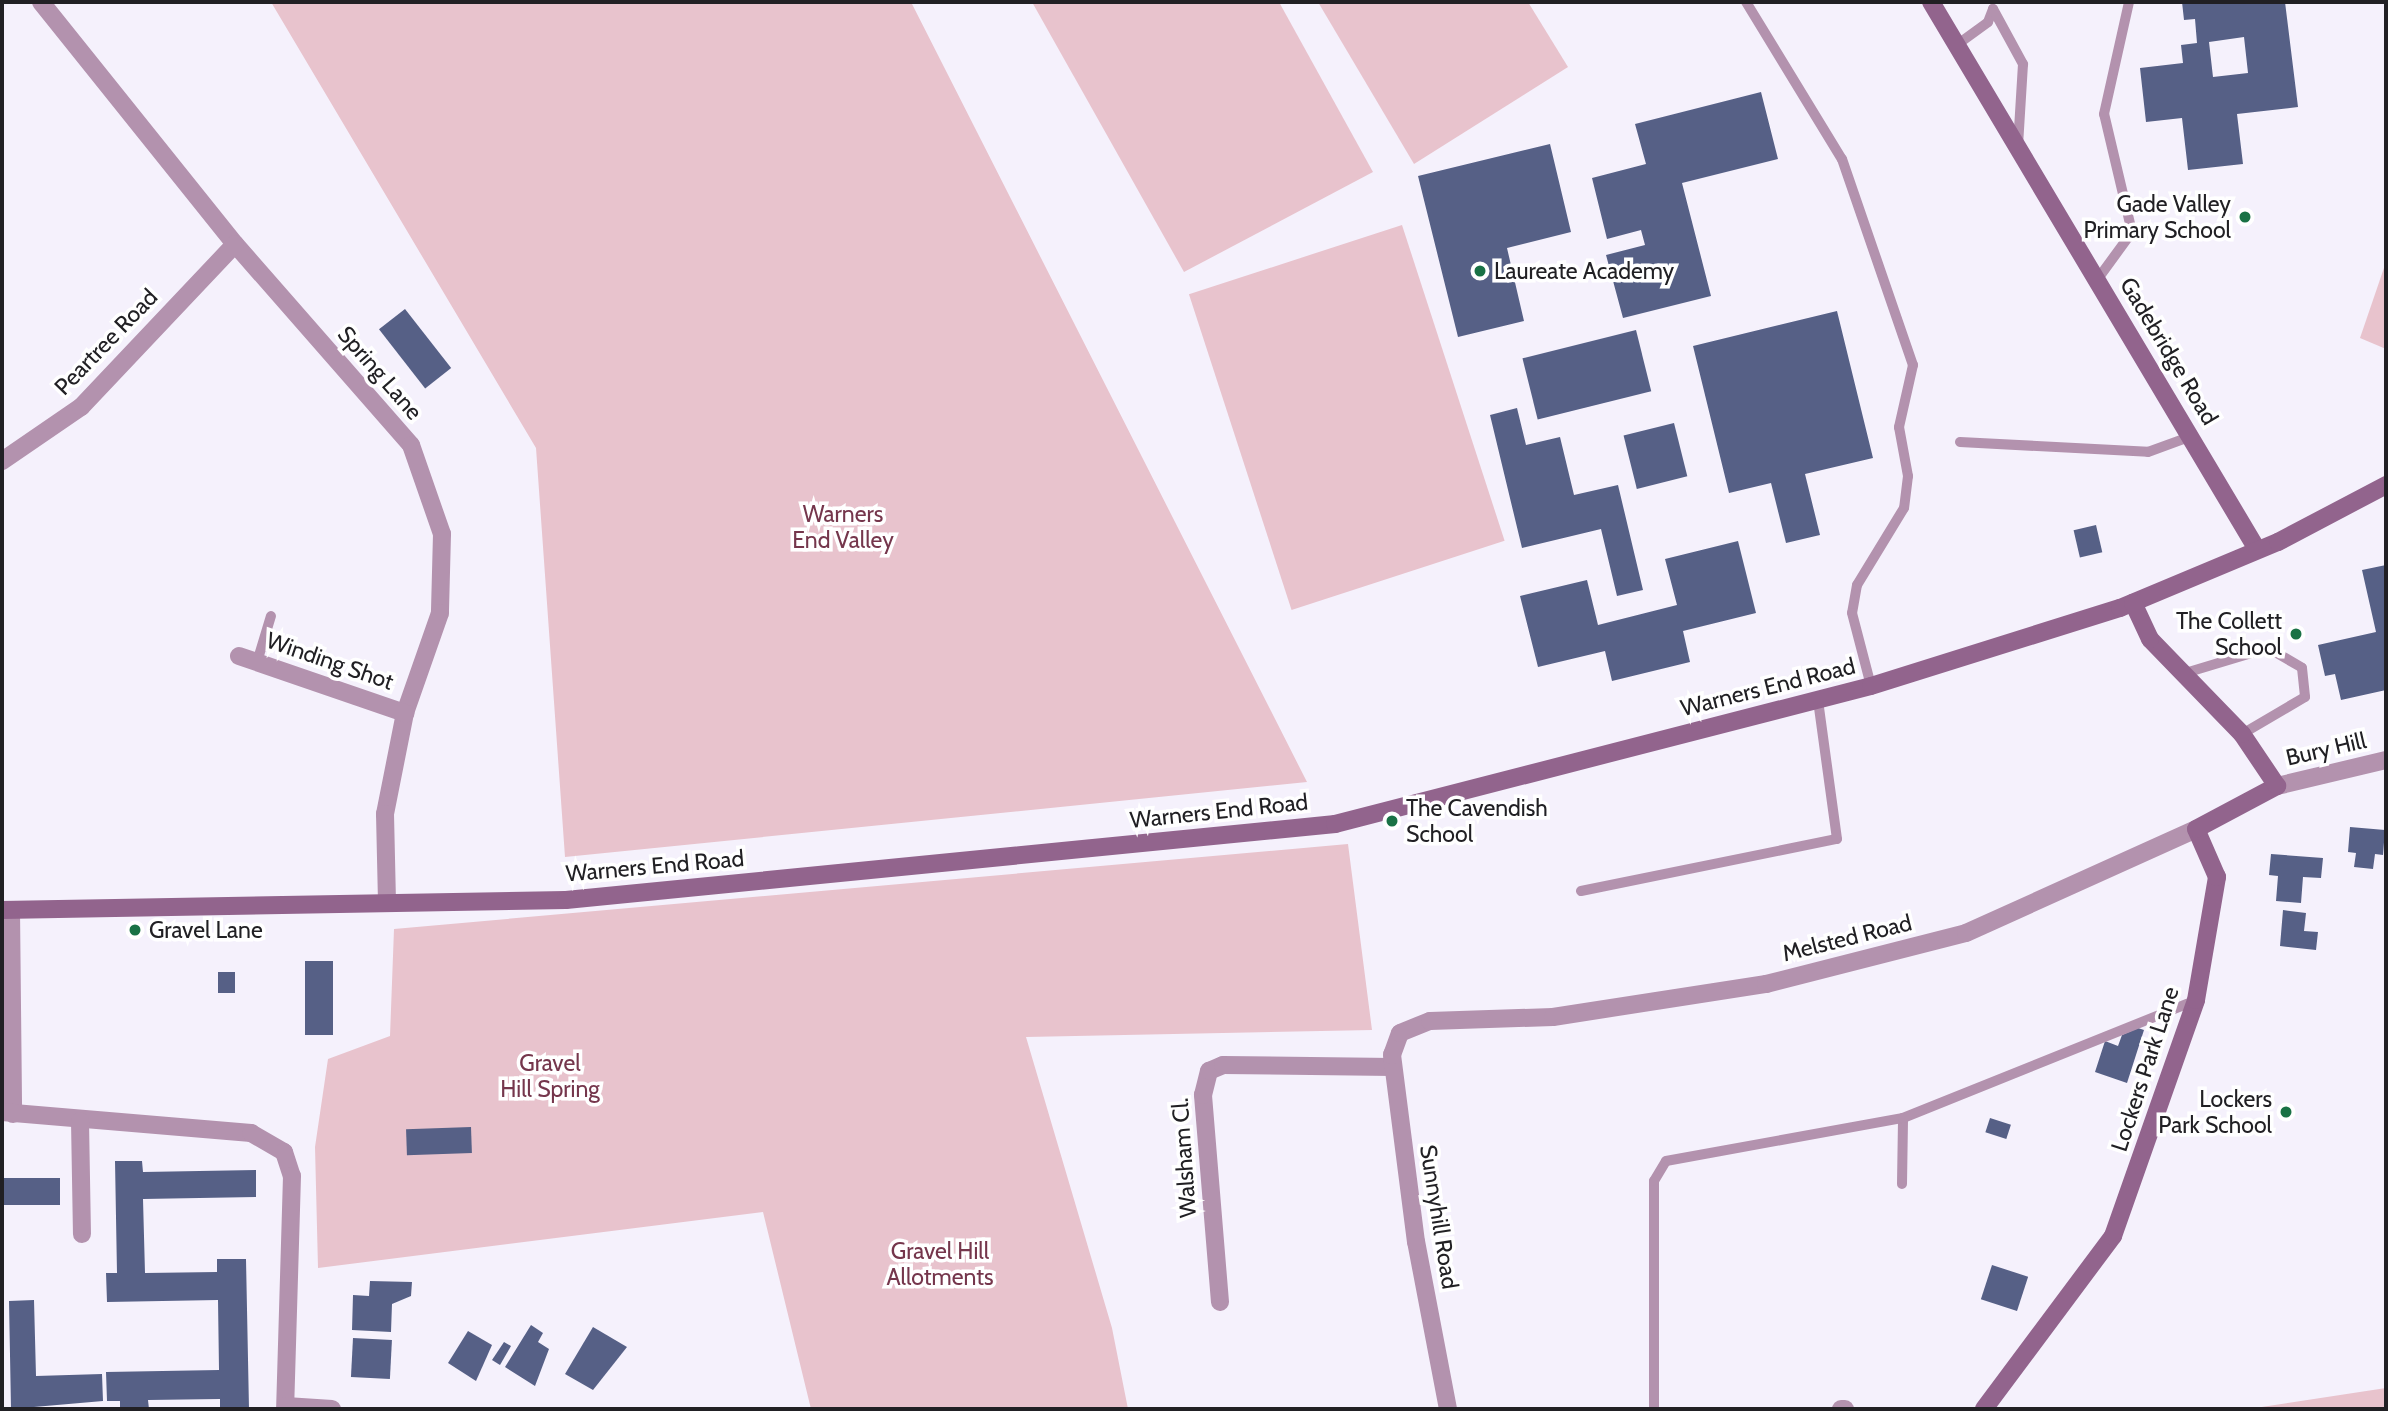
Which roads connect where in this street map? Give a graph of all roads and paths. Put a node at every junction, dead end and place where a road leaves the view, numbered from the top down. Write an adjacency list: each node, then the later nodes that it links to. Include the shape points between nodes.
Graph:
1 (41, 2): 8 (street, Spring Lane)
2 (1746, 2): 20 (lane, via 1842,159 1913,365 1899,427 1908,476 1904,509 1857,585 1852,613)
3 (1931, 2): 6 (street, Gadebridge Road)
4 (2129, 2): 9 (lane, via 2104,114 2132,232)
5 (1992, 5): 6 (lane, via 1988,22); 7 (lane, via 2023,64)
6 (1958, 44): 7 (street, Gadebridge Road)
7 (2018, 146): 9 (street, Gadebridge Road)
8 (235, 244): 12 (street, Peartree Road, via 81,407); 22 (street, Spring Lane, via 411,445 442,534 441,600)
9 (2097, 280): 10 (street, Gadebridge Road)
10 (2192, 436): 11 (lane, via 2148,452); 14 (street, Gadebridge Road)
11 (1960, 442)
12 (2, 461)
13 (2386, 485): 14 (street, Warners End Road, via 2278,542)
14 (2255, 546): 15 (street, Warners End Road)
15 (2133, 603): 19 (street, via 2150,639); 20 (street, Warners End Road)
16 (271, 616): 18 (lane)
17 (239, 656): 18 (street, Winding Shot)
18 (257, 662): 22 (street, Winding Shot)
19 (2179, 675): 23 (street); 23 (lane, via 2268,648 2302,668 2305,697)
20 (1871, 686): 21 (street, Warners End Road)
21 (1818, 700): 27 (lane, via 1837,839); 28 (street, Warners End Road, via 1335,824 566,900)
22 (405, 713): 28 (street, Spring Lane, via 385,814)
23 (2242, 734): 25 (street)
24 (2386, 760): 25 (street, Bury Hill)
25 (2277, 786): 26 (street, Melsted Road)
26 (2196, 829): 30 (street, Lockers Park Lane, via 2217,877); 31 (street, Melsted Road, via 1939,940 1766,984 1553,1017 1430,1021)
27 (1581, 891)
28 (387, 902): 29 (street, Warners End Road)
29 (7, 910): 33 (street)
30 (2196, 1000): 34 (lane); 43 (street, Lockers Park Lane, via 2113,1236)
31 (1400, 1032): 32 (street, Sunnyhill Road)
32 (1393, 1066): 38 (street, Walsham Cl., via 1223,1065 1209,1071 1203,1095); 41 (street, Sunnyhill Road, via 1416,1242)
33 (7, 1113): 35 (street)
34 (1903, 1118): 36 (lane); 42 (lane, via 1666,1161 1654,1181)
35 (80, 1121): 37 (street); 39 (street, via 251,1133 284,1152 292,1176)
36 (1902, 1184)
37 (82, 1234)
38 (1220, 1303)
39 (286, 1408): 40 (street)
40 (332, 1409)
41 (1448, 1409)
42 (1654, 1409)
43 (1984, 1409)

